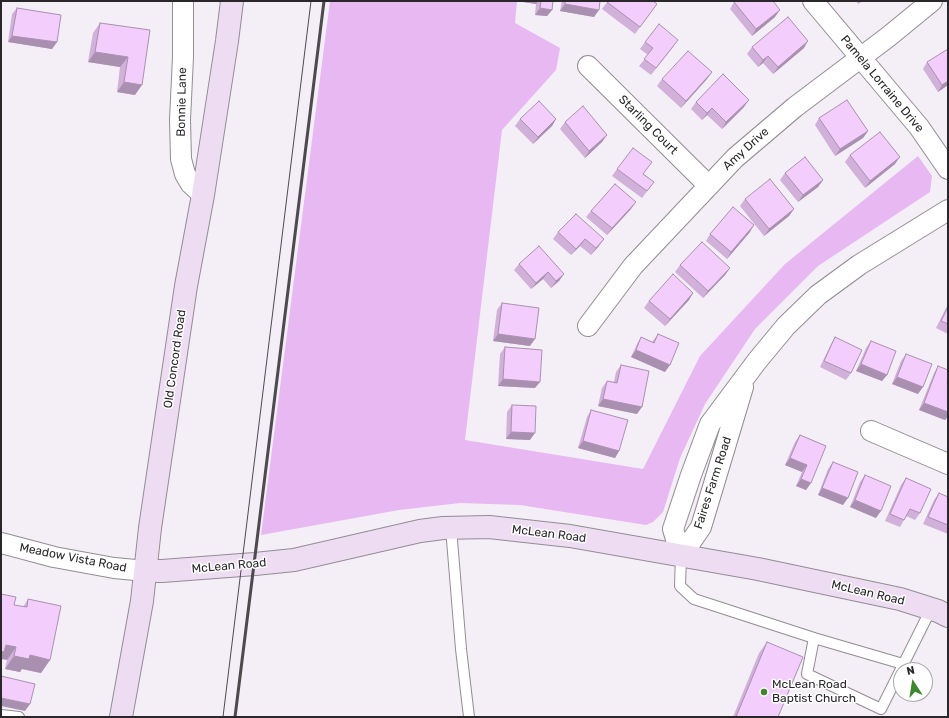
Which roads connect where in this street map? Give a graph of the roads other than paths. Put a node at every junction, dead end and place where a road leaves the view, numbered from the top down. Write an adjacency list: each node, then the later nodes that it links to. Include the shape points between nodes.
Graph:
1 (183, 1): 9 (street, Bonnie Lane, via 181,158 185,174)
2 (232, 1): 9 (street, Old Concord Road)
3 (813, 1): 5 (street, Pamela Lorraine Drive)
4 (932, 1): 5 (street, Amy Drive)
5 (860, 57): 7 (street, Pamela Lorraine Drive, via 919,127); 8 (street, Amy Drive, via 794,107)
6 (588, 66): 8 (street, Starling Court)
7 (948, 169)
8 (708, 185): 11 (street, Amy Drive, via 632,266)
9 (203, 195): 17 (street, Old Concord Road, via 186,286 150,528)
10 (948, 210): 16 (street, Faires Farm Road, via 859,265 818,294 786,326 757,361 710,424 673,529)
11 (588, 326)
12 (871, 431): 13 (street)
13 (948, 464)
14 (451, 528): 16 (street, McLean Road, via 516,529); 17 (street, McLean Road, via 420,531 294,560 162,572); 26 (lane, via 460,649)
15 (1, 543): 17 (street, Meadow Vista Road, via 54,557)
16 (681, 556): 18 (street, McLean Road, via 840,586 900,599); 19 (lane, via 680,586 694,599)
17 (146, 571): 25 (street, Old Concord Road)
18 (940, 612): 21 (lane)
19 (814, 638): 20 (lane); 22 (lane, via 807,674 881,709)
20 (896, 662)
21 (904, 662)
22 (893, 684)
23 (1, 715): 24 (lane)
24 (19, 717)
25 (121, 717)
26 (469, 717)

